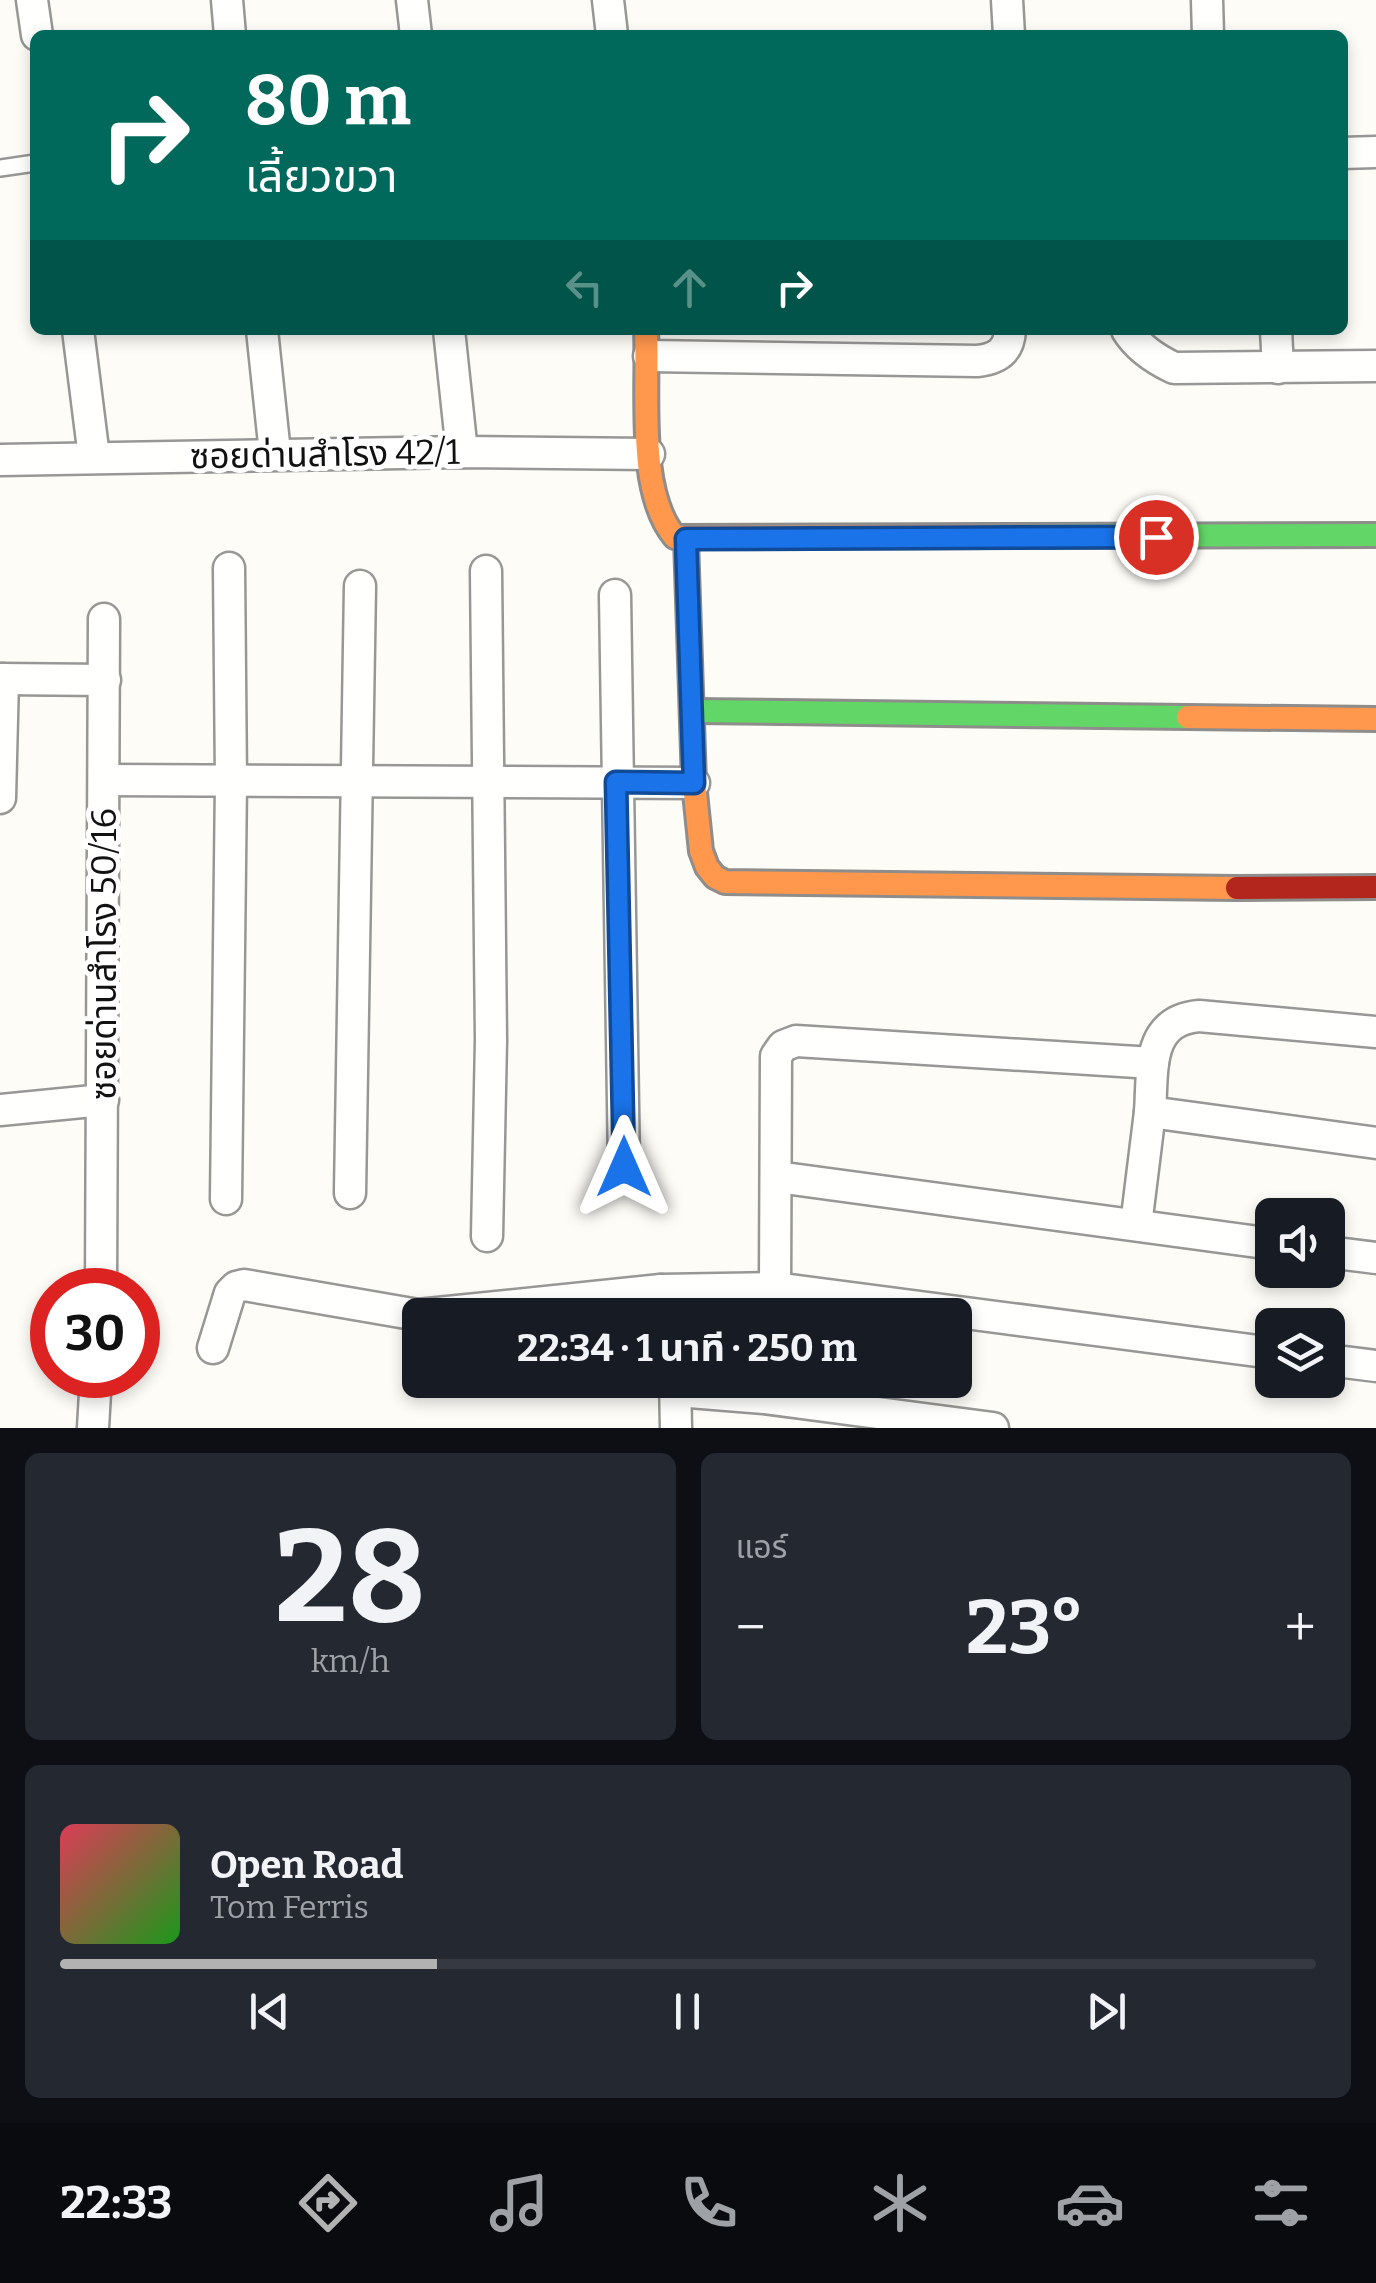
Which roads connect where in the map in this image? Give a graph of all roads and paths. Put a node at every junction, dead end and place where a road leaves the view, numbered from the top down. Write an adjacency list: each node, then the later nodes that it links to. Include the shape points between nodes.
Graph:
1 (32, 0): 7 (street)
2 (226, 0): 8 (street)
3 (412, 0): 9 (street)
4 (608, 0): 10 (street)
5 (1008, 0): 11 (street)
6 (1207, 0): 12 (street)
7 (36, 30)
8 (229, 30)
9 (415, 30)
10 (611, 30)
11 (1009, 30)
12 (1208, 30)
13 (1376, 152): 14 (street)
14 (1348, 154)
15 (30, 164): 16 (lane)
16 (0, 168)
17 (79, 335): 29 (street)
18 (263, 335): 27 (street)
19 (450, 335): 26 (street)
20 (1009, 335): 23 (street, via 1004,352 977,361)
21 (1130, 335): 25 (street, via 1174,368)
22 (1276, 335): 25 (street)
23 (647, 343): 28 (street)
24 (1376, 366): 25 (street)
25 (1278, 368)
26 (462, 452): 27 (street, ซอยด่านสำโรง 42/1); 28 (street, ซอยด่านสำโรง 42/1)
27 (275, 453): 29 (street, ซอยด่านสำโรง 42/1)
28 (650, 454): 32 (street, via 662,526)
29 (94, 457): 30 (street, ซอยด่านสำโรง 42/1)
30 (0, 460)
31 (1376, 535): 32 (street)
32 (686, 539): 40 (street)
33 (229, 568): 43 (street)
34 (486, 571): 44 (street)
35 (360, 586): 46 (street)
36 (616, 595): 45 (street)
37 (104, 619): 39 (street, ซอยด่านสำโรง 50/16)
38 (1, 680): 39 (street); 48 (street)
39 (106, 680): 42 (street, ซอยด่านสำโรง 50/16)
40 (694, 711): 41 (street); 47 (street)
41 (1376, 719)
42 (105, 780): 43 (street); 52 (street, ซอยด่านสำโรง 50/16)
43 (232, 781): 46 (street); 59 (street)
44 (486, 782): 45 (street); 46 (street); 61 (street)
45 (616, 782): 47 (street); 56 (street)
46 (357, 783): 58 (street)
47 (694, 783): 49 (street, via 701,850 707,867 725,882)
48 (0, 798)
49 (1376, 888)
50 (1376, 1032): 51 (street, via 1182,1018 1164,1030)
51 (1153, 1063): 54 (street); 57 (street, via 796,1042 776,1056)
52 (104, 1100): 53 (street); 65 (street, ซอยด่านสำโรง 50/16)
53 (0, 1110)
54 (1150, 1112): 55 (street); 60 (street)
55 (1376, 1142)
56 (624, 1167)
57 (777, 1178): 60 (street); 66 (street)
58 (350, 1193)
59 (226, 1200)
60 (1136, 1226): 62 (street)
61 (487, 1236)
62 (1255, 1242)
63 (1345, 1254): 64 (street)
64 (1376, 1258)
65 (101, 1268)
66 (774, 1288): 67 (street); 70 (street)
67 (695, 1298)
68 (402, 1312): 69 (street, via 244,1285 230,1293)
69 (213, 1348)
70 (1255, 1351)
71 (1345, 1362): 72 (street)
72 (1376, 1366)
73 (95, 1398): 76 (street)
74 (676, 1398): 77 (street)
75 (764, 1398): 78 (street)
76 (93, 1428)
77 (676, 1428)
78 (993, 1428)

